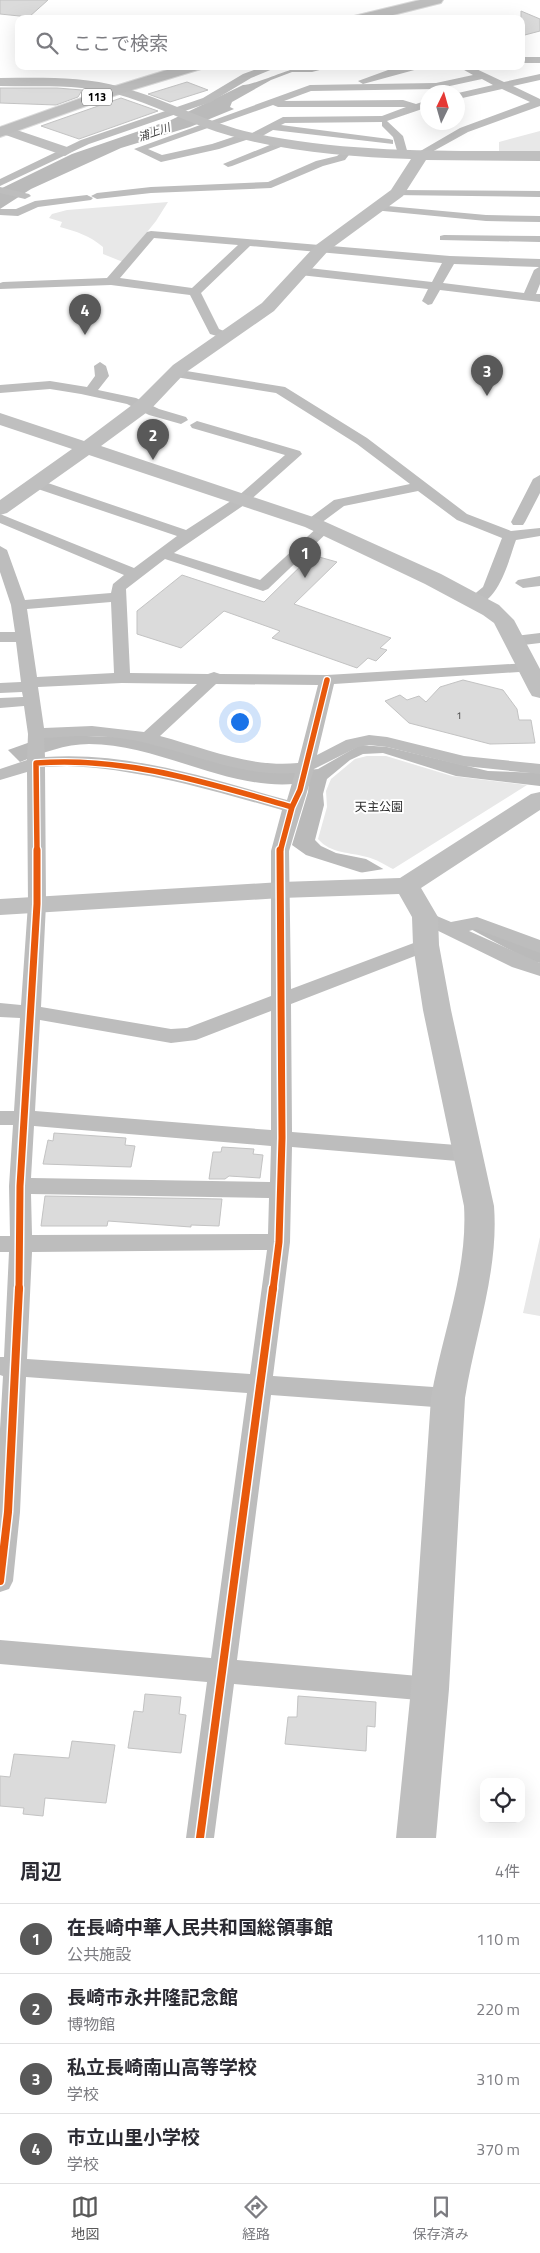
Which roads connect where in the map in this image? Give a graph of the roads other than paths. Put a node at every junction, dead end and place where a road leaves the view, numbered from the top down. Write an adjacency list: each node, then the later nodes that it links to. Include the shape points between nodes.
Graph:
1 (436, 0): 2 (main road)
2 (375, 15)
3 (525, 60): 4 (street)
4 (540, 60)
5 (183, 70): 17 (main road, 113)
6 (262, 70): 27 (street)
7 (398, 70): 11 (street)
8 (470, 70): 9 (street)
9 (482, 76): 13 (street); 16 (street, via 443,85)
10 (540, 77): 13 (street)
11 (372, 79): 14 (street); 16 (street)
12 (0, 82): 17 (street)
13 (501, 86): 18 (street); 19 (street)
14 (342, 87): 15 (street); 20 (street, via 310,88)
15 (361, 87): 16 (street); 22 (street)
16 (403, 87): 23 (street)
17 (117, 90): 27 (street); 34 (main road, 113)
18 (465, 94)
19 (539, 102): 33 (street)
20 (265, 103): 21 (street); 30 (street)
21 (330, 103): 22 (street); 28 (street)
22 (363, 103): 23 (street)
23 (403, 103): 25 (street)
24 (420, 105): 25 (street)
25 (414, 107): 26 (street); 29 (street)
26 (420, 110)
27 (179, 113): 30 (street); 39 (street)
28 (332, 119): 29 (street); 31 (street, via 287,120)
29 (383, 119): 41 (street, via 398,136)
30 (208, 124): 35 (street); 38 (street, via 139,150 161,159)
31 (271, 128): 35 (street); 36 (street)
32 (464, 130): 42 (street)
33 (465, 130)
34 (3, 131): 39 (street)
35 (249, 137): 37 (street); 38 (street)
36 (389, 142)
37 (282, 143): 40 (street); 44 (street)
38 (215, 147): 44 (street)
39 (65, 151): 46 (street)
40 (347, 151): 41 (street); 53 (street, via 334,161 320,163 259,187 151,190 35,204 18,213)
41 (403, 154): 42 (street)
42 (421, 155): 43 (street); 49 (street)
43 (540, 156)
44 (243, 159): 45 (street)
45 (228, 164)
46 (0, 183)
47 (0, 190): 51 (street)
48 (478, 192): 49 (street); 50 (street); 54 (street)
49 (397, 193): 52 (street)
50 (540, 194)
51 (25, 196)
52 (377, 208): 54 (street); 59 (street)
53 (0, 212)
54 (466, 216): 55 (street); 56 (street)
55 (540, 219)
56 (444, 238): 57 (street); 60 (street, via 440,244)
57 (540, 238)
58 (248, 242): 59 (street); 64 (street, via 152,234); 67 (street)
59 (322, 248): 60 (street); 63 (street)
60 (447, 259): 61 (street); 66 (street)
61 (540, 263)
62 (540, 270): 68 (street)
63 (300, 271): 66 (street); 70 (street, via 268,307)
64 (111, 281): 65 (street); 67 (street)
65 (4, 286)
66 (436, 286): 68 (street); 69 (street)
67 (195, 292): 70 (street, via 214,331)
68 (534, 298)
69 (428, 300)
70 (227, 335): 72 (street)
71 (100, 366): 74 (street, via 102,376)
72 (174, 373): 75 (street); 82 (street, via 280,390 362,441)
73 (2, 386): 74 (street, via 50,385)
74 (90, 392): 75 (street)
75 (143, 406): 77 (street); 79 (street)
76 (0, 419): 79 (street)
77 (181, 420)
78 (197, 425): 84 (street, via 295,454)
79 (87, 447): 81 (street); 84 (street)
80 (540, 479): 83 (street)
81 (37, 484): 85 (street); 90 (street)
82 (420, 486): 88 (street, via 339,502); 91 (street, via 462,517)
83 (536, 496): 87 (street)
84 (242, 500): 88 (street); 90 (street)
85 (0, 509)
86 (0, 518): 94 (street)
87 (518, 522)
88 (318, 526): 93 (street, via 263,586); 99 (street)
89 (540, 532): 91 (street)
90 (188, 535): 93 (street)
91 (510, 536): 99 (street, via 490,588)
92 (0, 550): 95 (street)
93 (163, 554): 94 (street)
94 (135, 574): 98 (street, via 118,587)
95 (5, 579): 100 (street)
96 (540, 581): 97 (street)
97 (523, 583)
98 (119, 597): 100 (street); 106 (street)
99 (474, 601): 104 (street, via 504,620)
100 (19, 605): 101 (street)
101 (24, 637): 102 (street); 110 (street)
102 (0, 638)
103 (540, 638): 104 (street)
104 (515, 641): 105 (street)
105 (528, 668): 108 (street); 111 (street)
106 (122, 678): 107 (street); 110 (street)
107 (214, 678): 108 (street); 114 (street)
108 (327, 680): 116 (street)
109 (0, 688): 110 (street)
110 (31, 690): 112 (street); 113 (street)
111 (540, 691)
112 (0, 704)
113 (35, 736): 114 (street, via 70,730); 115 (street)
114 (148, 738): 116 (street, via 222,760 268,768)
115 (36, 761): 118 (street); 120 (street, via 116,764); 123 (street)
116 (304, 768): 117 (street, via 353,744 382,740 464,762); 120 (street, via 300,790)
117 (540, 769)
118 (0, 775)
119 (540, 799): 121 (street)
120 (292, 807): 122 (street, via 280,851)
121 (406, 886): 122 (street); 125 (street)
122 (281, 890): 123 (street); 128 (street)
123 (37, 904): 124 (street); 130 (street)
124 (0, 907)
125 (434, 930): 126 (street, via 477,923); 127 (street); 128 (street); 134 (street, via 437,1010)
126 (540, 947)
127 (540, 970)
128 (282, 998): 130 (street, via 189,1035 171,1036); 133 (street)
129 (0, 1010): 130 (street)
130 (30, 1012): 132 (street)
131 (0, 1118): 132 (street)
132 (24, 1118): 133 (street); 135 (street)
133 (282, 1138): 134 (street); 136 (street)
134 (469, 1154): 141 (street, via 481,1234)
135 (20, 1186): 136 (street); 138 (street)
136 (282, 1190): 137 (street)
137 (279, 1242): 138 (street); 140 (street)
138 (10, 1243): 139 (street)
139 (7, 1366): 140 (street); 142 (street)
140 (261, 1385): 141 (street); 145 (street)
141 (448, 1398): 146 (street)
142 (4, 1512): 143 (street)
143 (0, 1581)
144 (0, 1652): 145 (street)
145 (224, 1671): 146 (street); 147 (street)
146 (430, 1689): 148 (street)
147 (200, 1838)
148 (416, 1838)

